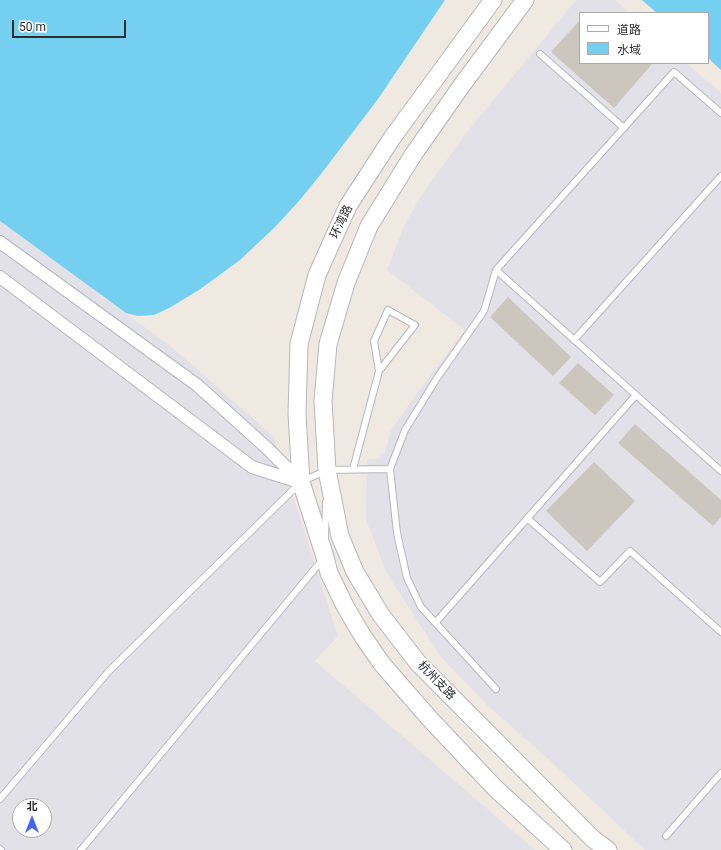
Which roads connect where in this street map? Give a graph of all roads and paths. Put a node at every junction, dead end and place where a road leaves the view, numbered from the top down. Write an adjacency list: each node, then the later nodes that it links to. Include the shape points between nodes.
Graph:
1 (493, 0): 17 (main road, 环湾路, via 392,138 360,187 348,206 317,275 299,344 297,414)
2 (525, 0): 15 (main road, via 413,155 369,226 346,283 328,344 323,401)
3 (540, 54): 5 (lane)
4 (721, 113): 5 (lane, via 674,72)
5 (624, 128): 8 (lane)
6 (721, 176): 10 (lane)
7 (0, 242): 17 (street, via 197,385)
8 (496, 270): 10 (lane); 14 (lane, via 484,311 437,378 405,430)
9 (0, 277): 17 (street, via 252,466)
10 (574, 340): 12 (lane)
11 (379, 371): 11 (lane, via 415,325 388,310 374,341); 13 (lane)
12 (636, 395): 16 (lane); 18 (lane)
13 (353, 469): 14 (lane); 15 (lane)
14 (390, 469): 20 (lane, via 397,533 407,578 421,607)
15 (327, 470): 17 (lane); 19 (lane); 28 (main road, 杭州支路, via 340,536 356,572 381,615 418,663 593,839)
16 (721, 471)
17 (301, 482): 19 (main road); 24 (lane, via 109,671)
18 (527, 518): 20 (lane); 21 (lane, via 600,582 630,551)
19 (325, 557): 26 (lane); 27 (main road, via 345,606 382,664 495,788)
20 (436, 622): 22 (lane)
21 (721, 632)
22 (496, 689)
23 (721, 773): 25 (lane)
24 (0, 799)
25 (666, 836)
26 (81, 850)
27 (563, 850)
28 (608, 850)

